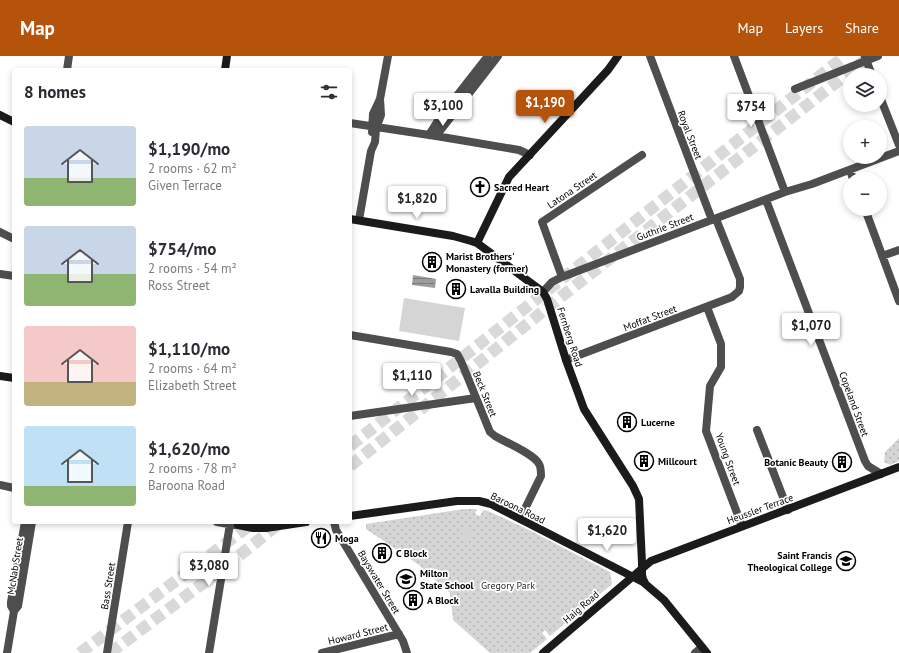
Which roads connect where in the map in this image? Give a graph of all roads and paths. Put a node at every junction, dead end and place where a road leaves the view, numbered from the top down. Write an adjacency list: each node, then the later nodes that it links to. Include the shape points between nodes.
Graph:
1 (69, 56): 11 (street)
2 (227, 56): 12 (street)
3 (388, 56): 19 (street, via 380,99 381,115)
4 (488, 56): 20 (street, via 441,116)
5 (498, 56): 20 (street)
6 (618, 56): 24 (street)
7 (650, 56): 33 (street, Royal Street)
8 (734, 56): 29 (street)
9 (878, 56): 10 (street)
10 (865, 58): 13 (street); 14 (street)
11 (67, 68)
12 (225, 68)
13 (869, 68)
14 (795, 89)
15 (886, 112): 21 (street)
16 (0, 115): 17 (street)
17 (12, 121)
18 (352, 123): 19 (street)
19 (375, 127): 20 (street); 34 (street)
20 (432, 136): 24 (street)
21 (899, 146): 22 (street)
22 (887, 151)
23 (899, 151): 27 (street, Guthrie Street)
24 (530, 154): 37 (street, via 509,177)
25 (642, 155): 42 (street, Latona Street, via 542,222)
26 (852, 164): 28 (street, Guthrie Street, via 810,180)
27 (850, 170): 28 (street, Guthrie Street)
28 (797, 188): 29 (street, Guthrie Street)
29 (786, 192): 30 (street, Guthrie Street)
30 (766, 200): 33 (street, Guthrie Street); 55 (street, Copeland Street, via 865,461 868,466)
31 (868, 216): 39 (street)
32 (352, 219): 34 (street)
33 (714, 219): 42 (street, Guthrie Street); 43 (street, Royal Street, via 740,279)
34 (359, 220): 37 (street, via 461,237)
35 (0, 232): 36 (street)
36 (12, 238)
37 (477, 243): 44 (street)
38 (899, 250): 39 (street)
39 (882, 256): 45 (street)
40 (0, 274): 41 (street)
41 (12, 276)
42 (562, 277): 44 (street, Guthrie Street, via 552,282)
43 (739, 291): 46 (street, Moffat Street, via 732,297)
44 (543, 292): 48 (street, Fernberg Road)
45 (899, 301)
46 (707, 307): 48 (street, Moffat Street); 67 (street, Young Street, via 721,344 721,368 710,386 706,431)
47 (352, 335): 51 (street, Beck Street, via 454,353 460,358)
48 (566, 360): 68 (street, Fernberg Road, via 584,409 639,499)
49 (0, 376): 50 (street)
50 (12, 378)
51 (476, 398): 52 (street); 60 (street, Beck Street, via 490,432 532,456 540,464 540,476)
52 (352, 416)
53 (757, 430): 58 (street)
54 (899, 467): 55 (street, Heussler Terrace)
55 (882, 474): 58 (street, Heussler Terrace)
56 (0, 485): 57 (street)
57 (12, 488)
58 (788, 510): 67 (street, Heussler Terrace)
59 (352, 516): 60 (street, Baroona Road, via 472,500 491,504)
60 (520, 519): 69 (street, Baroona Road)
61 (25, 524): 71 (street, McNab Street, via 11,602)
62 (32, 524): 71 (street, McNab Street, via 18,606)
63 (128, 524): 75 (street, Bass Street)
64 (235, 524): 65 (street, via 266,528); 76 (street)
65 (293, 524)
66 (334, 524): 72 (street, Bayswater Street)
67 (742, 526): 68 (street, Heussler Terrace, via 648,562)
68 (642, 568): 69 (street, Heussler Terrace); 70 (street, Fernberg Road)
69 (632, 576): 70 (street, Baroona Road); 79 (street, Haig Road)
70 (645, 583): 73 (street, Baroona Road, via 664,600)
71 (14, 611): 74 (street, McNab Street)
72 (399, 634): 77 (street, Howard Street); 78 (street, Bayswater Street)
73 (704, 650): 80 (street)
74 (7, 653)
75 (108, 653)
76 (209, 653)
77 (322, 653)
78 (407, 653)
79 (543, 653)
80 (695, 653)

